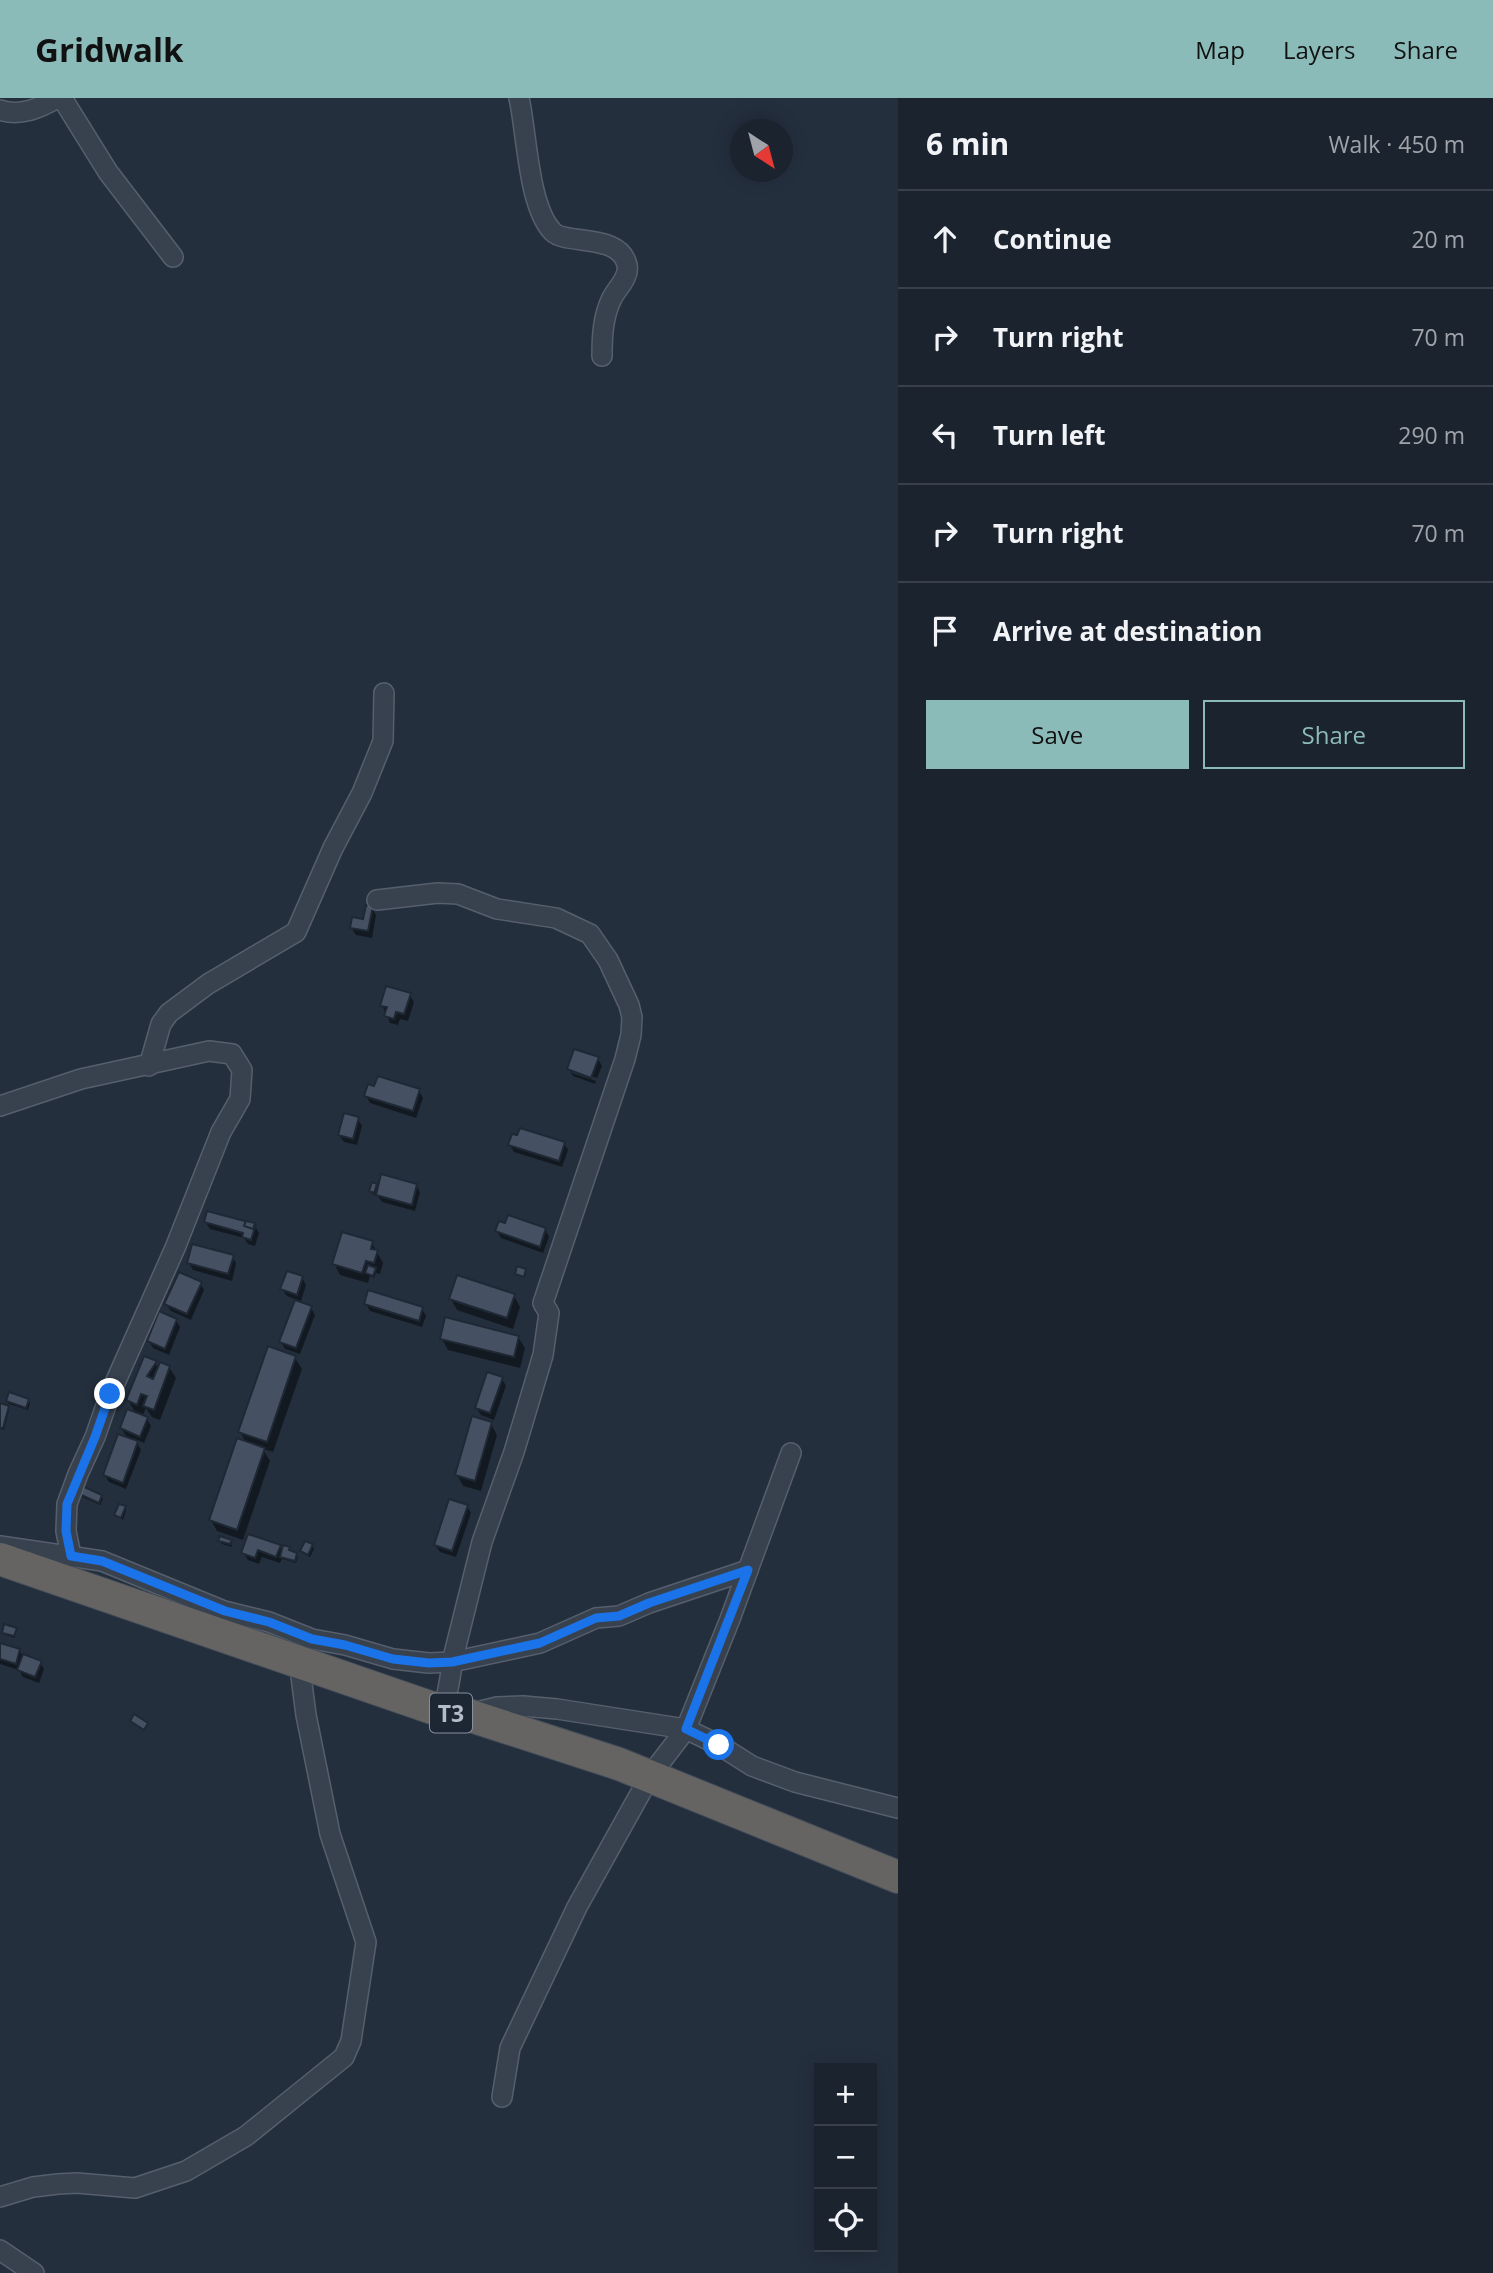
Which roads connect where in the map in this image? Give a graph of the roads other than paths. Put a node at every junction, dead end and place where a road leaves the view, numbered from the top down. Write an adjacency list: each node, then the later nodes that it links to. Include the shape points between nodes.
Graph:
1 (57, 98): 4 (street, via 18,113)
2 (62, 98): 5 (street, via 108,172)
3 (519, 98): 6 (street, via 536,200 550,228 560,236 613,247 628,268 605,317)
4 (0, 110)
5 (173, 257)
6 (602, 356)
7 (384, 693): 9 (street, via 383,741 296,932 169,1013 161,1024)
8 (377, 900): 17 (street, via 458,894 497,909 570,922 602,948 632,1017 625,1059 543,1303 549,1313 543,1355 482,1542)
9 (149, 1066): 10 (street, via 81,1079); 13 (street, via 209,1051 232,1054 242,1070 240,1098 78,1474 67,1504)
10 (0, 1106)
11 (791, 1453): 15 (street)
12 (0, 1546): 13 (street)
13 (71, 1556): 17 (street, via 102,1561 225,1611 312,1639 393,1659)
14 (0, 1559): 16 (highway, T3)
15 (748, 1570): 17 (street, via 619,1616 596,1618 540,1643); 19 (street)
16 (299, 1661): 18 (highway, T3); 24 (street, via 330,1834 366,1942 351,2041 344,2057 266,2122 186,2171 135,2188 58,2184)
17 (452, 1662): 18 (street, via 446,1694)
18 (456, 1713): 19 (street, via 523,1706); 20 (highway, T3)
19 (686, 1729): 20 (street); 21 (street, via 752,1766)
20 (650, 1776): 22 (highway, T3); 23 (street, via 577,1907 510,2049)
21 (898, 1808)
22 (898, 1877)
23 (502, 2097)
24 (0, 2197)
25 (0, 2250): 26 (street)
26 (34, 2273)

